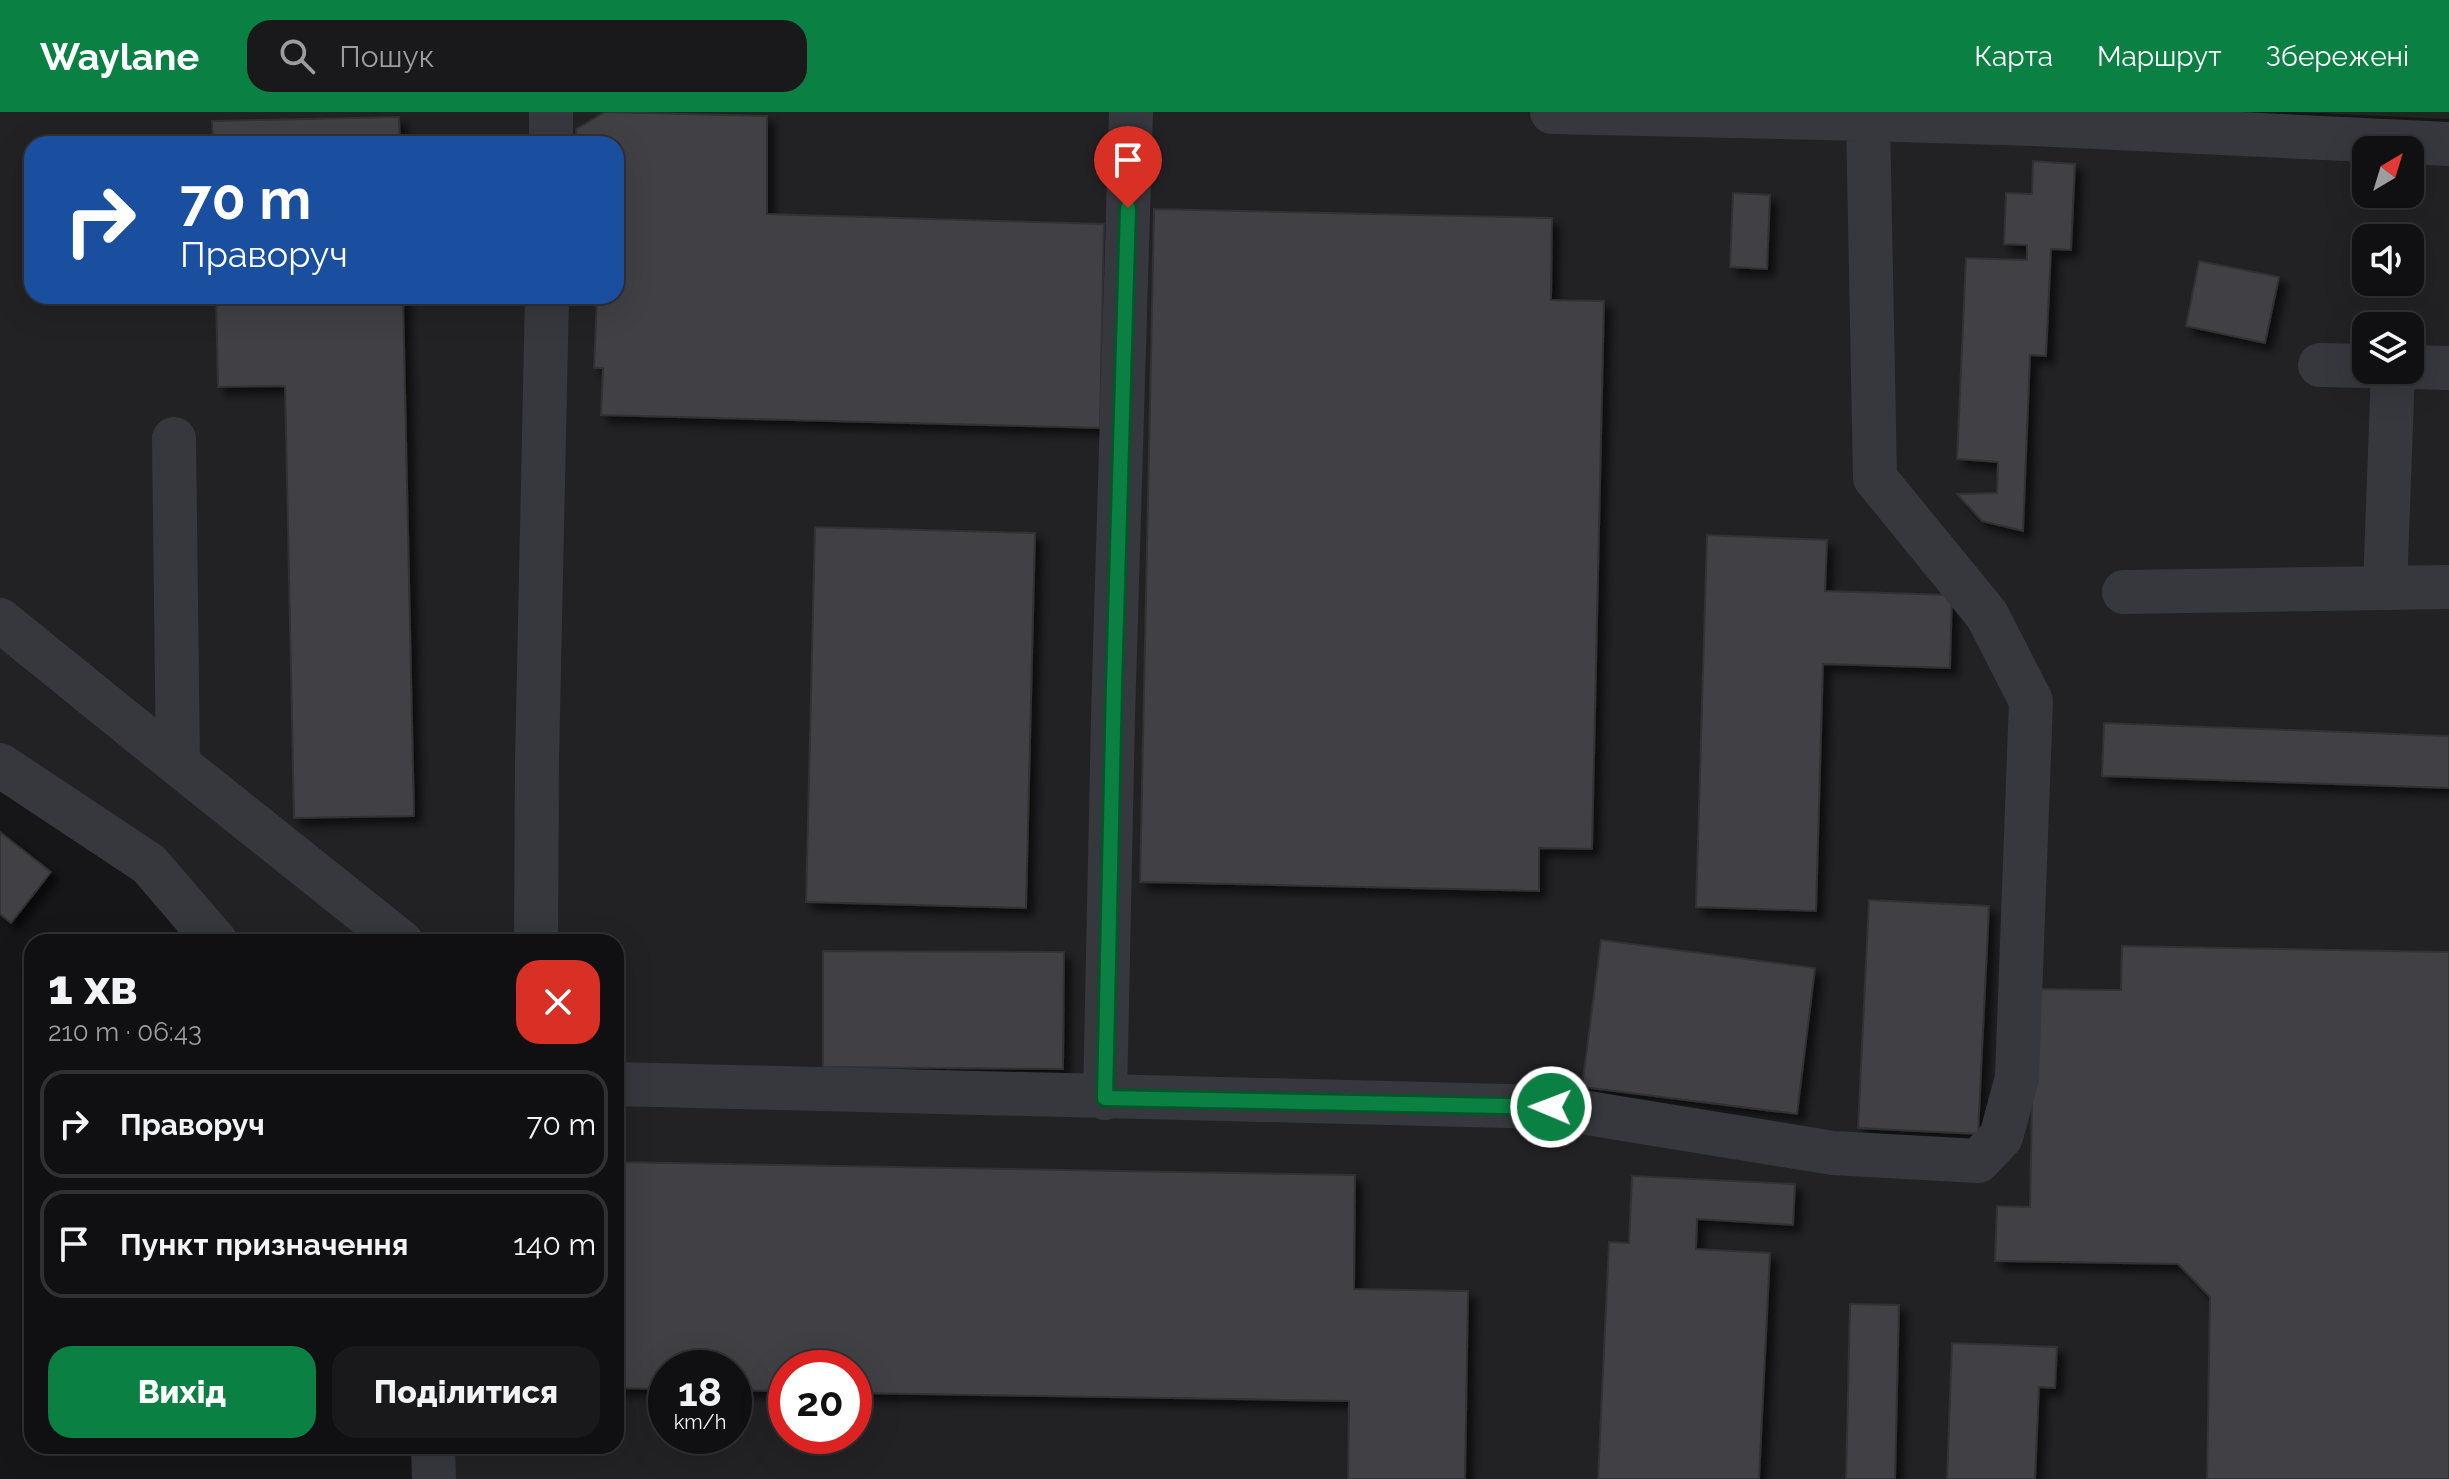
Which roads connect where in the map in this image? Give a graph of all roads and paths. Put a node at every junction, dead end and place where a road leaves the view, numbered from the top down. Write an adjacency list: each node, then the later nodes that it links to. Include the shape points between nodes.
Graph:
1 (551, 112): 5 (street)
2 (1131, 112): 24 (street)
3 (1552, 112): 4 (street)
4 (1868, 119): 6 (street, via 2031,138); 24 (street, via 1875,478 1987,615 2031,701 2017,1078 2001,1137 1978,1161 1833,1153 1551,1107)
5 (551, 136)
6 (2449, 144)
7 (547, 304): 22 (street)
8 (2320, 365): 9 (street)
9 (2352, 366)
10 (2424, 367): 11 (street)
11 (2449, 368)
12 (2392, 384): 15 (street)
13 (174, 439): 18 (street)
14 (2449, 587): 15 (street)
15 (2385, 588): 16 (street)
16 (2124, 592)
17 (0, 620): 18 (street)
18 (178, 764): 21 (street)
19 (0, 765): 20 (street, via 149,864)
20 (209, 934)
21 (391, 934)
22 (536, 934)
23 (624, 1084): 24 (street)
24 (1105, 1098)
25 (433, 1454): 26 (street)
26 (434, 1479)

